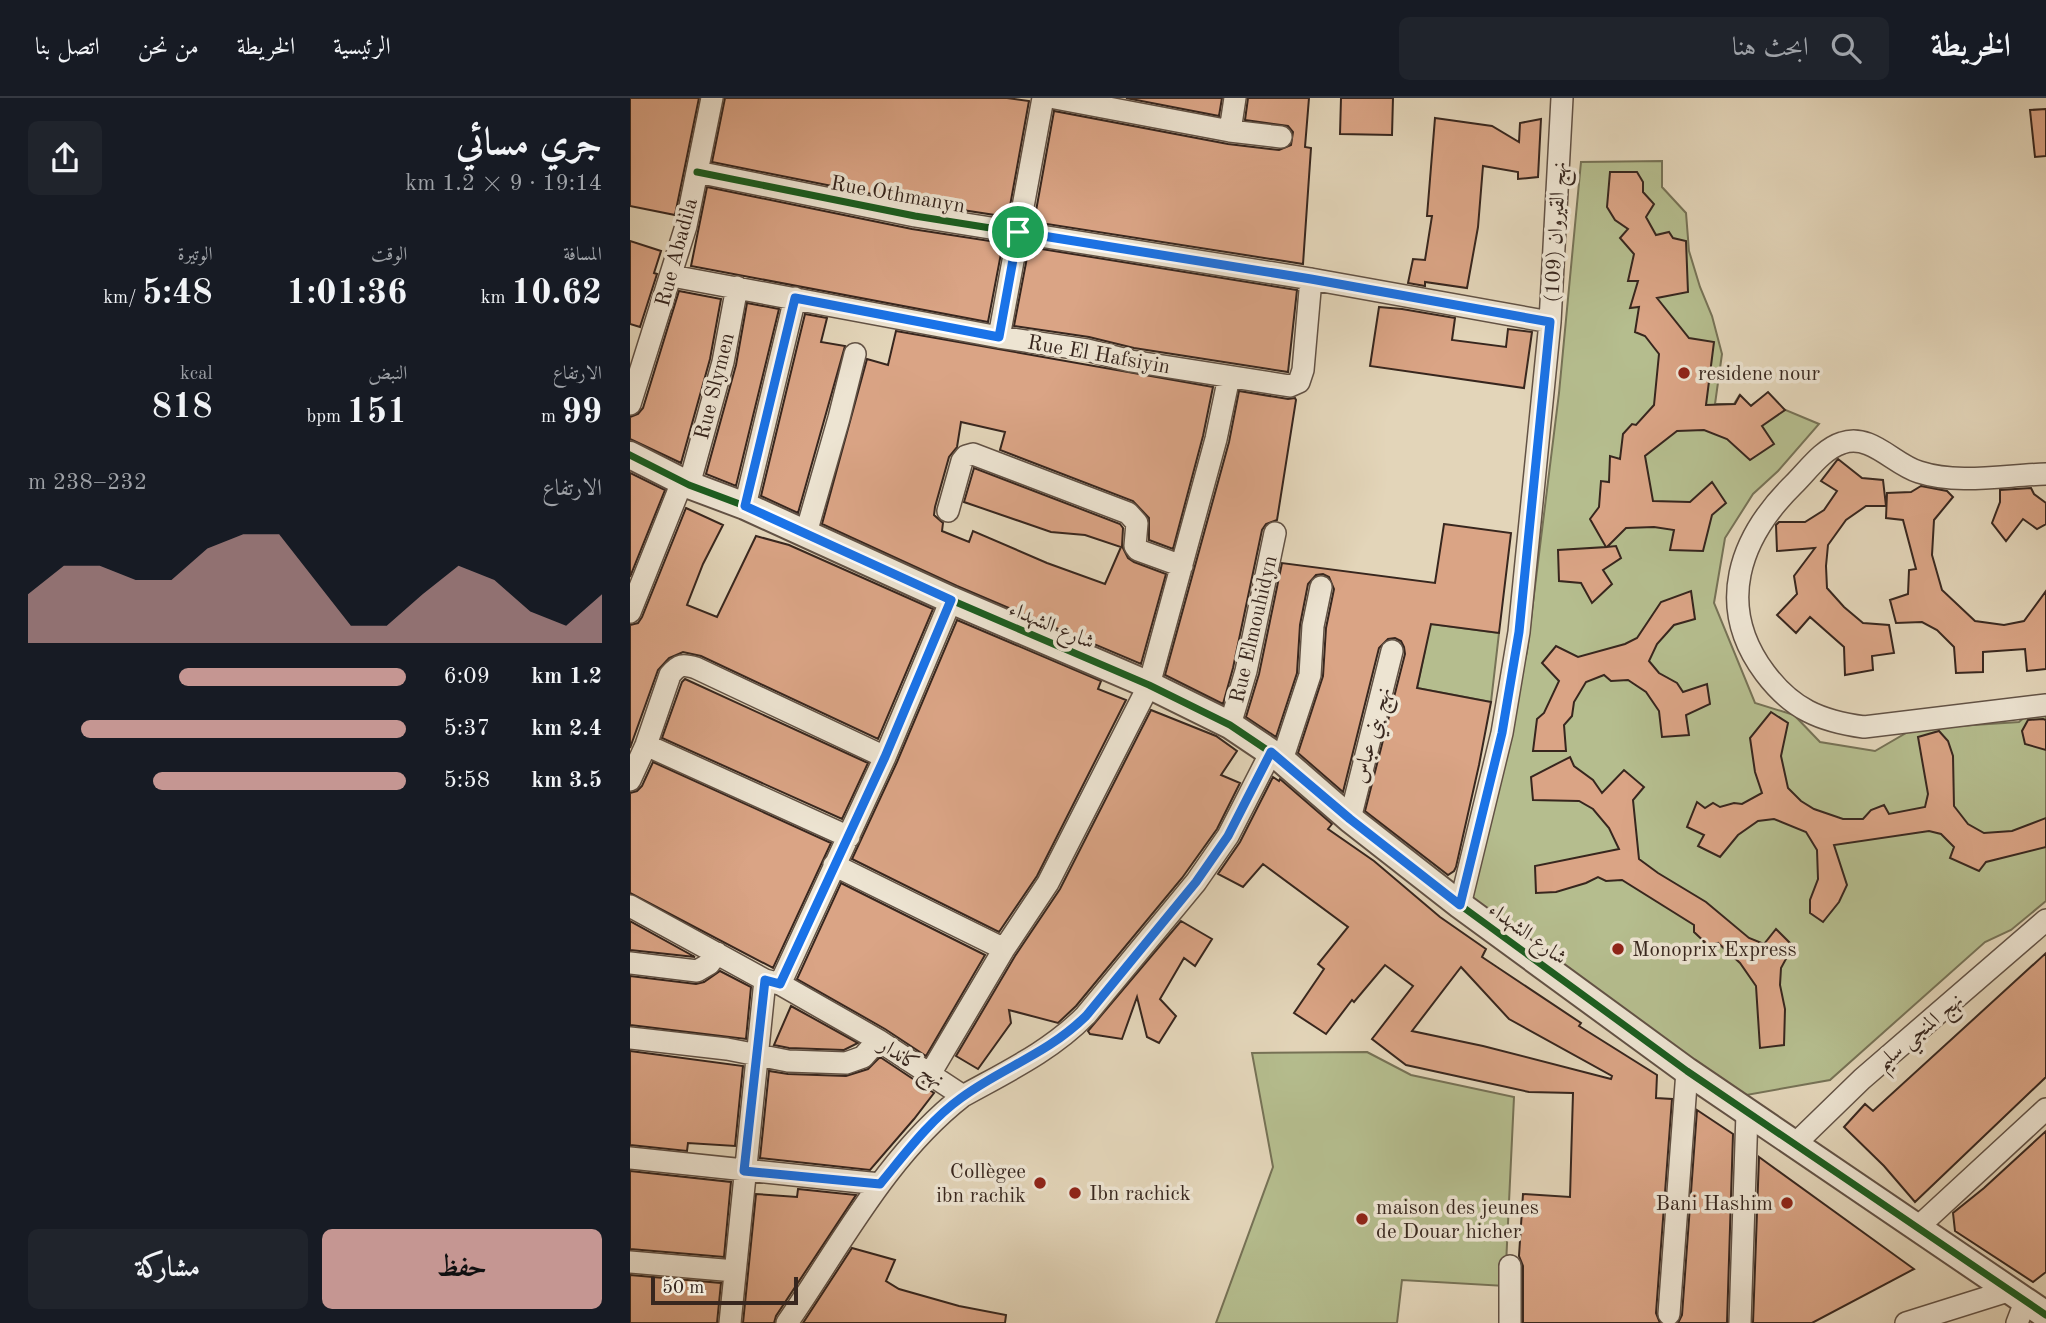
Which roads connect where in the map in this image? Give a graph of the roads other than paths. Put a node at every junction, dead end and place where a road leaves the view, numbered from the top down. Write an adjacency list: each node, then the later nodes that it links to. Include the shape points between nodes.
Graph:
1 (712, 98): 9 (street, Rue Abadila)
2 (1043, 98): 10 (street)
3 (1055, 98): 6 (street)
4 (1235, 98): 7 (street)
5 (1562, 98): 15 (street, نهج القيروان (109))
6 (1145, 107): 7 (street)
7 (1230, 131): 8 (street)
8 (1281, 136)
9 (696, 172): 10 (street, Rue Othmanyn); 11 (street, Rue Abadila)
10 (1018, 232): 12 (street, Rue Othmanyn); 16 (street)
11 (672, 276): 13 (street, Rue El Hafsiyin); 19 (street, Rue Abadila)
12 (1311, 279): 15 (street, Rue Othmanyn); 18 (street, Rue El Hafsiyin, via 1299,382 1290,386)
13 (737, 287): 14 (street, Rue El Hafsiyin); 22 (street, Rue Slymen, via 723,362)
14 (795, 298): 16 (street, Rue El Hafsiyin); 23 (street)
15 (1550, 322): 42 (street, نهج القيروان (109), via 1519,632 1502,733)
16 (999, 337): 18 (street, Rue El Hafsiyin)
17 (855, 354): 25 (street)
18 (1229, 377): 27 (street)
19 (630, 404)
20 (630, 455): 22 (street, شارع الشهداء)
21 (2046, 474): 33 (street, via 1935,476 1902,464 1870,443 1840,443 1780,497 1760,525 1748,547 1737,590 1737,611 1753,657 1791,703 1813,715 1864,727)
22 (685, 483): 23 (street, شارع الشهداء); 30 (street, Rue Slymen)
23 (745, 506): 25 (street, شارع الشهداء)
24 (948, 511): 27 (street, via 963,458 974,454 1128,513 1137,523 1138,550)
25 (806, 533): 29 (street, شارع الشهداء)
26 (1275, 533): 34 (street, Rue Elmouhidyn)
27 (1182, 566): 32 (street)
28 (1321, 587): 36 (street, نهج كاندار, via 1310,675)
29 (951, 600): 32 (street, شارع الشهداء); 37 (street)
30 (630, 611)
31 (1392, 651): 39 (street, نهج بني عباس)
32 (1149, 685): 34 (street, شارع الشهداء); 45 (street, via 1048,883)
33 (2046, 705)
34 (1230, 725): 36 (street, شارع الشهداء)
35 (646, 745): 37 (street, via 670,675 682,665); 38 (street); 40 (street)
36 (1277, 756): 39 (street, شارع الشهداء); 54 (street, نهج كاندار, via 1196,882 1086,1016 1039,1054)
37 (885, 757): 40 (street)
38 (630, 780)
39 (1350, 819): 42 (street, شارع الشهداء)
40 (849, 837): 41 (street)
41 (834, 865): 45 (street); 48 (street)
42 (1460, 905): 52 (street, شارع الشهداء)
43 (630, 906): 46 (street, نهج كاندار)
44 (2046, 920): 57 (street, نهج المنجي سليم, via 1862,1079)
45 (1004, 948): 53 (street)
46 (717, 953): 47 (street, via 696,971); 48 (street, نهج كاندار)
47 (630, 963)
48 (773, 982): 50 (street, نهج كاندار); 51 (street)
49 (630, 1038): 51 (street)
50 (878, 1040): 51 (street, via 863,1058 853,1062 788,1061); 53 (street, نهج كاندار)
51 (757, 1054): 59 (street)
52 (1687, 1071): 56 (street, شارع الشهداء); 66 (street)
53 (930, 1074): 54 (street, نهج كاندار)
54 (963, 1096): 60 (street, via 940,1114)
55 (2046, 1110): 61 (street)
56 (1747, 1113): 57 (street, شارع الشهداء); 70 (street)
57 (1794, 1145): 61 (street, شارع الشهداء)
58 (630, 1158): 59 (street)
59 (744, 1171): 60 (street); 64 (street)
60 (880, 1184): 68 (street)
61 (1917, 1228): 65 (street, شارع الشهداء)
62 (630, 1262): 64 (street)
63 (1510, 1266): 69 (street)
64 (735, 1271): 67 (street)
65 (2031, 1307): 71 (street)
66 (1669, 1314)
67 (730, 1323)
68 (787, 1323)
69 (1510, 1323)
70 (1740, 1323)
71 (1906, 1323)

